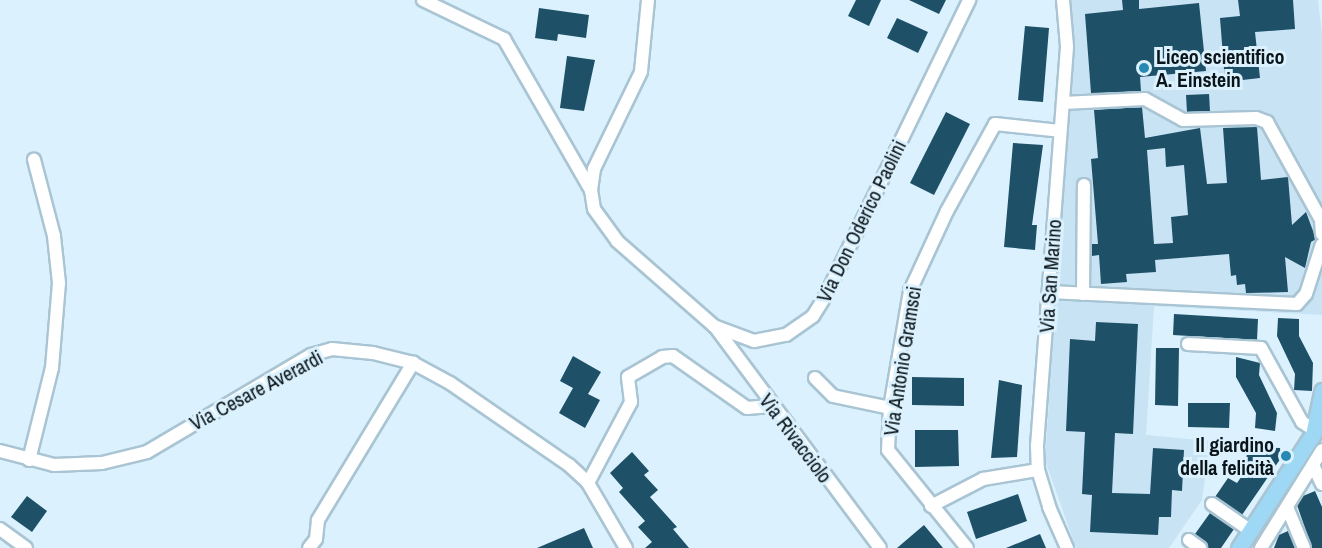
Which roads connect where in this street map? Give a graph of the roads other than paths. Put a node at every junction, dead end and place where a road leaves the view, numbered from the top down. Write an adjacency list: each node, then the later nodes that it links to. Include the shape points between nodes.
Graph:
1 (423, 0): 9 (street, Via Don Oderico Paolini, via 504,39)
2 (648, 0): 9 (street, via 640,72 599,154)
3 (969, 0): 14 (street, Via Don Oderico Paolini, via 813,316 786,335 754,341)
4 (1063, 0): 5 (street, Via San Marino, via 1067,47)
5 (1063, 103): 6 (street, Via San Marino); 10 (street, via 1145,99 1183,120 1256,118 1266,122 1321,220)
6 (1060, 131): 12 (street, Via San Marino); 20 (street, Via Antonio Gramsci, via 995,124 947,211 910,291)
7 (34, 160): 24 (street, via 54,236 59,283 52,368)
8 (1084, 185): 13 (street)
9 (591, 190): 14 (street, Via Don Oderico Paolini, via 594,209 617,241)
10 (1322, 234)
11 (1322, 244): 13 (street, via 1306,294 1297,304)
12 (1050, 292): 13 (street); 26 (street, Via San Marino, via 1036,446)
13 (1083, 294)
14 (714, 326): 19 (street, Via Rivacciolo)
15 (1188, 344): 21 (street, via 1261,348 1302,422)
16 (413, 363): 24 (street, Via Cesare Averardi, via 373,353 332,349 311,355 147,452 102,463 54,465); 27 (street, Via Cesare Averardi, via 450,383 569,465); 35 (street, via 318,520)
17 (815, 378): 20 (street, via 833,396)
18 (1322, 391): 21 (main road)
19 (771, 406): 27 (street, via 747,408 672,356 662,357 628,377 631,402); 37 (street, Via Rivacciolo)
20 (891, 408): 30 (street, Via Antonio Gramsci, via 888,450)
21 (1318, 425): 33 (main road)
22 (1322, 450): 25 (street)
23 (0, 451): 24 (street, Via Cesare Averardi)
24 (29, 460)
25 (1313, 465): 28 (street); 31 (street)
26 (1038, 470): 30 (street, via 983,479); 39 (street, Via San Marino)
27 (588, 483): 36 (street, Via Cesare Averardi)
28 (1322, 484)
29 (1212, 504): 33 (street)
30 (931, 506): 38 (street, Via Antonio Gramsci)
31 (1287, 507): 41 (street); 42 (street)
32 (0, 528): 34 (street)
33 (1251, 531): 40 (main road)
34 (26, 548)
35 (309, 548)
36 (626, 548)
37 (880, 548)
38 (967, 548)
39 (1066, 548)
40 (1239, 548)
41 (1261, 548)
42 (1304, 548)

